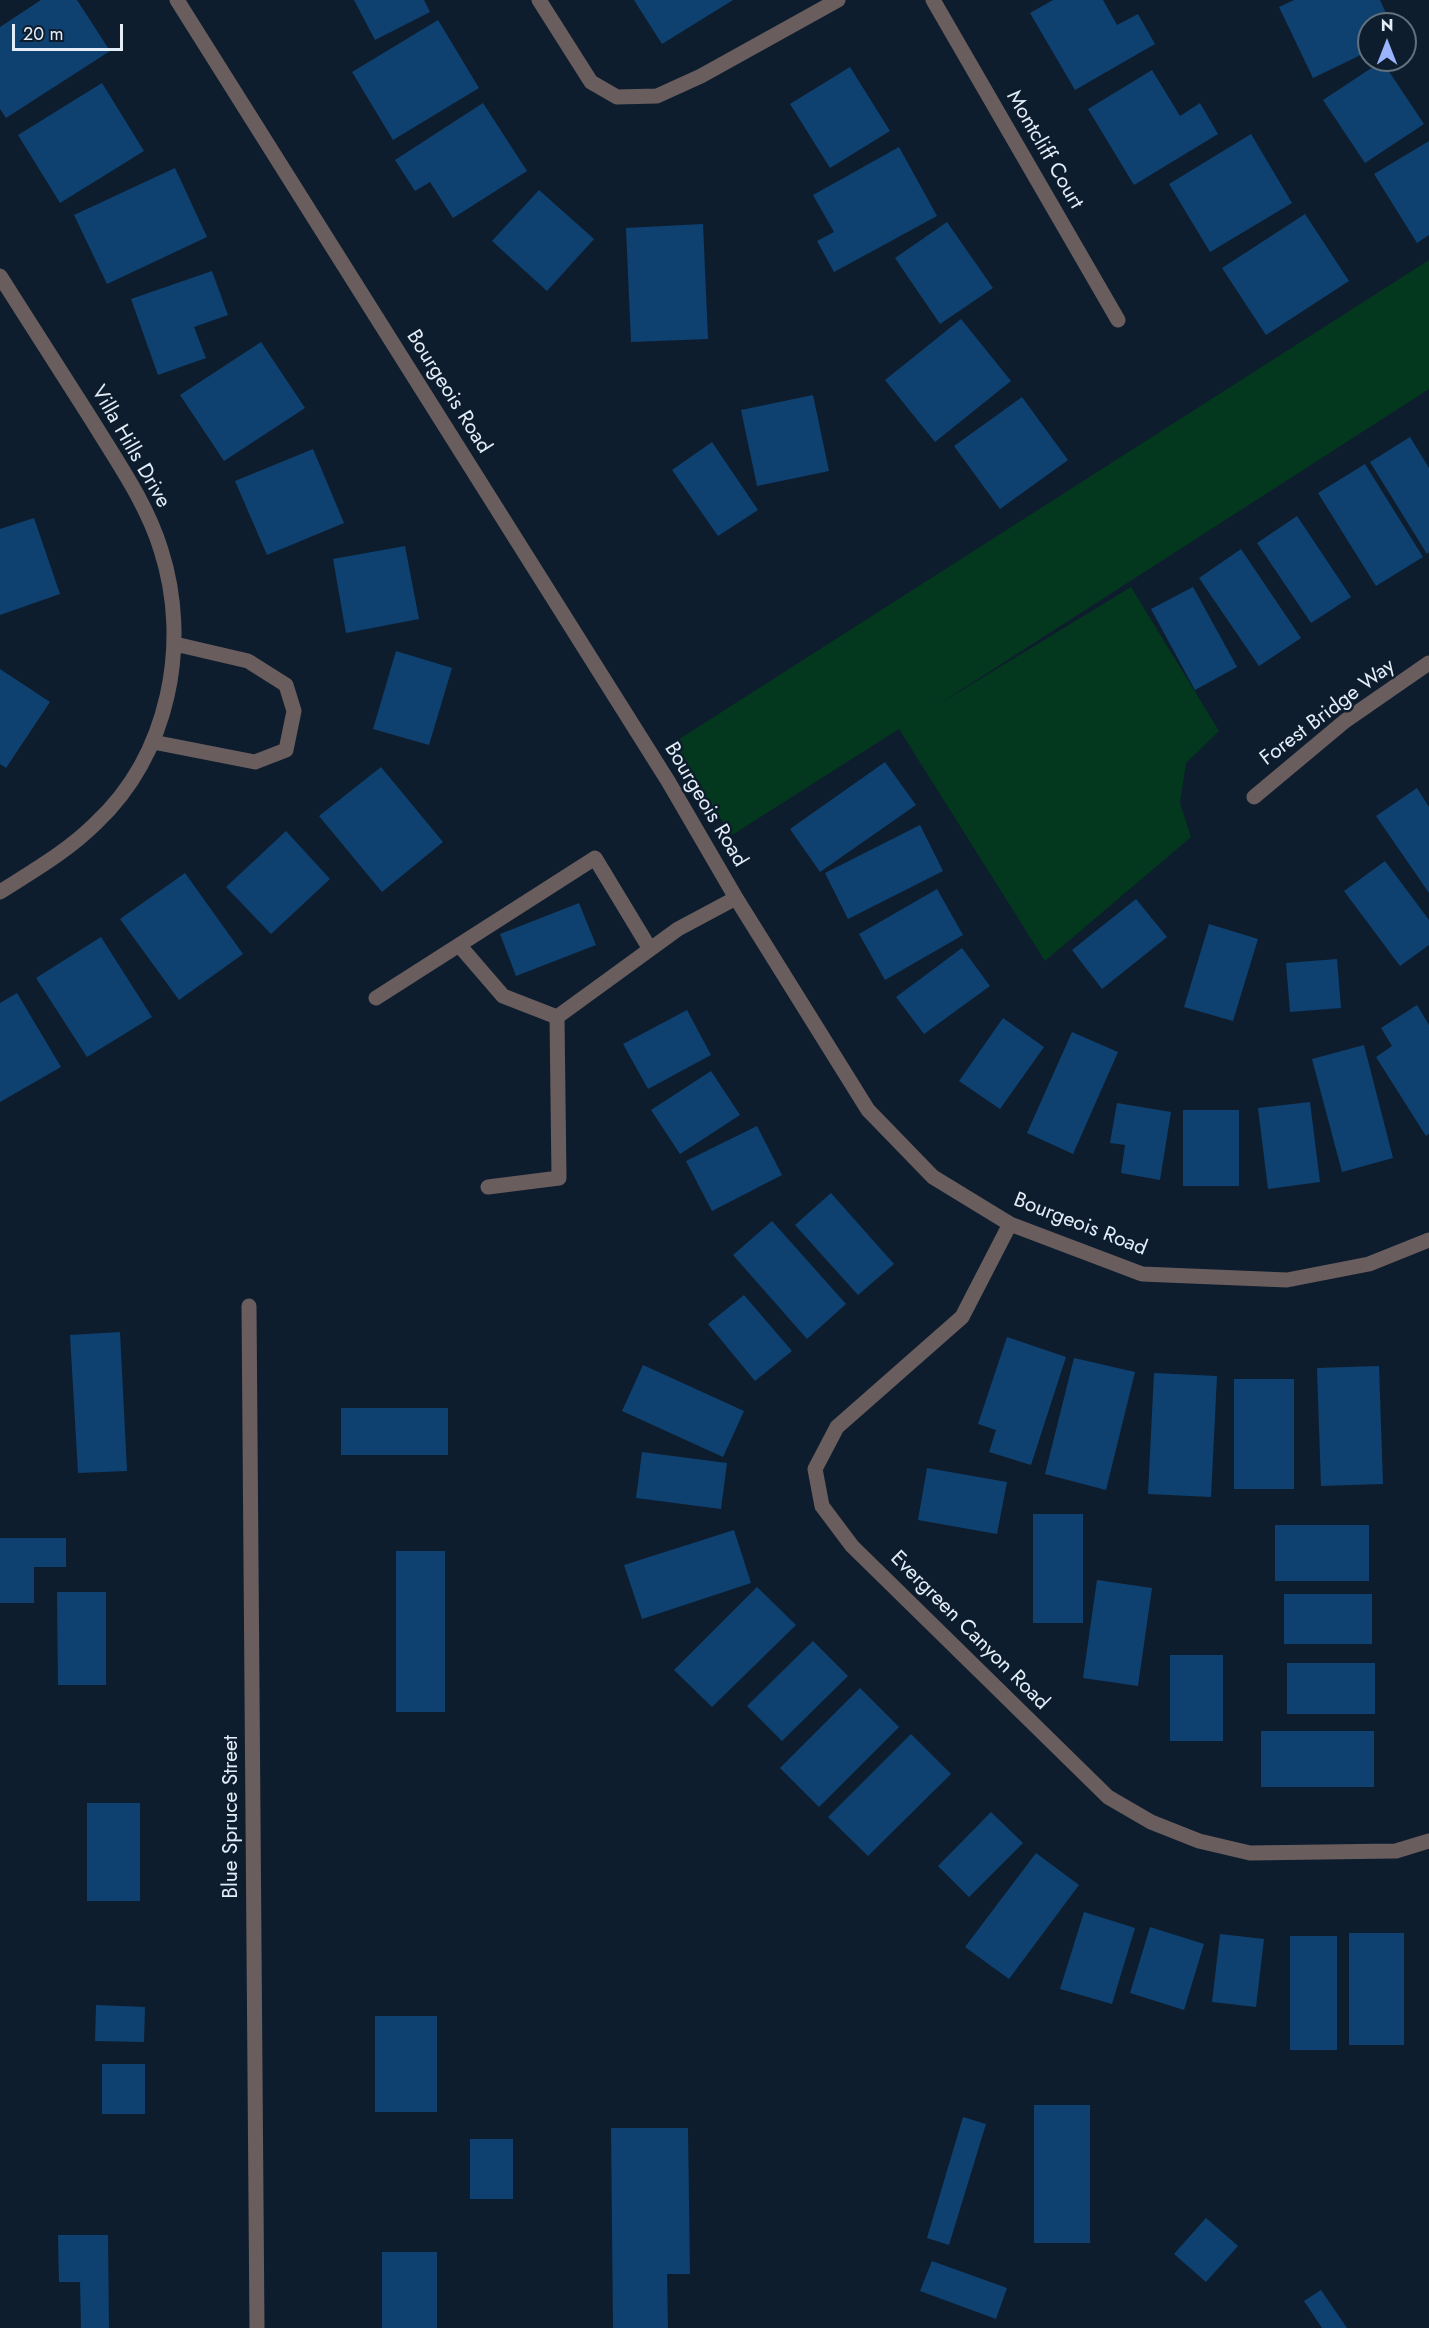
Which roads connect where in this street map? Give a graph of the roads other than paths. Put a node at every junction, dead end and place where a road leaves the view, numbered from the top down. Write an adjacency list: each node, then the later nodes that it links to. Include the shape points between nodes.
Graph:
1 (177, 0): 12 (street, Bourgeois Road, via 668,781)
2 (539, 0): 3 (street, via 591,82 617,97 657,96)
3 (838, 0)
4 (933, 0): 6 (street, Montcliff Court)
5 (0, 276): 7 (street, Villa Hills Drive, via 135,489 161,549 173,595)
6 (1118, 320)
7 (175, 644): 9 (street, Villa Hills Drive, via 169,693); 9 (street, via 248,661 286,685 294,711 286,750 255,762)
8 (1429, 663): 10 (street, Forest Bridge Way, via 1345,721)
9 (153, 742): 11 (street, Villa Hills Drive, via 130,782 98,822 61,853)
10 (1254, 797)
11 (0, 892)
12 (736, 898): 14 (street); 18 (street, Bourgeois Road, via 868,1110 933,1177)
13 (459, 945): 14 (street, via 595,858); 15 (street); 16 (street, via 503,996)
14 (650, 949): 16 (street)
15 (376, 998)
16 (557, 1017): 17 (street, via 559,1178)
17 (488, 1187)
18 (1010, 1224): 19 (street, Bourgeois Road, via 1142,1274 1287,1280 1369,1264); 21 (street, Evergreen Canyon Road, via 962,1317 837,1427 816,1470 822,1506 852,1545 1108,1797 1151,1822 1199,1841 1250,1853 1396,1851)
19 (1429, 1240)
20 (249, 1306): 22 (street, Blue Spruce Street)
21 (1429, 1841)
22 (257, 2328)

